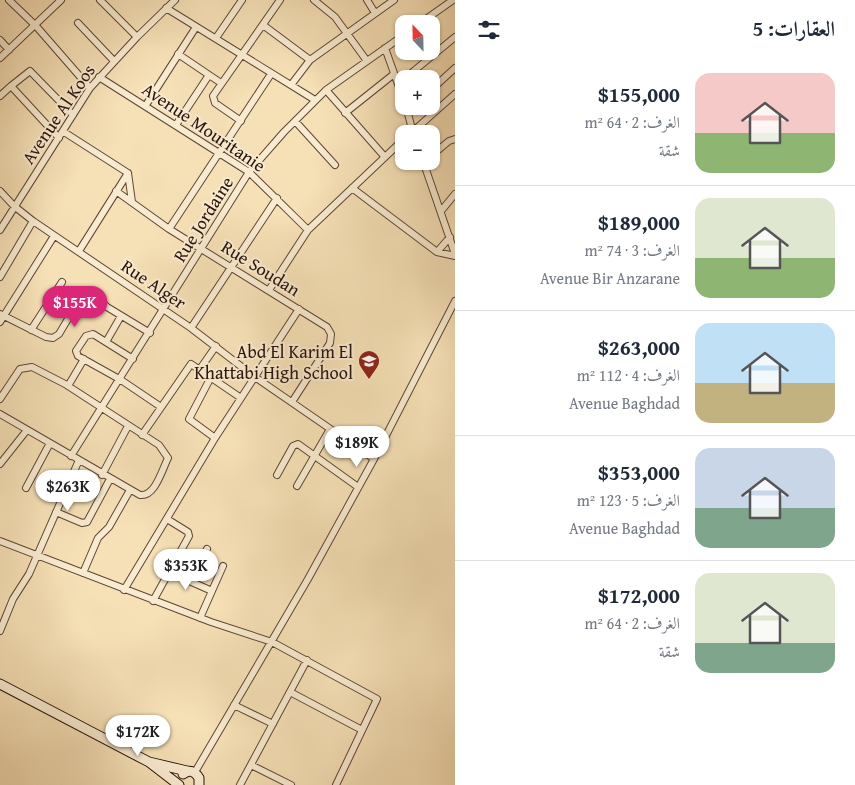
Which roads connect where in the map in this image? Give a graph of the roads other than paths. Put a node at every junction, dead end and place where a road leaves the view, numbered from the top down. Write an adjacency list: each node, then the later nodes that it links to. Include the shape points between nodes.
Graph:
1 (10, 0): 16 (street)
2 (100, 0): 19 (street)
3 (175, 0): 11 (street, Avenue Al Koos)
4 (242, 0): 21 (street)
5 (280, 0): 15 (street)
6 (314, 0): 18 (street, via 331,12)
7 (367, 0): 12 (street)
8 (394, 0): 12 (street)
9 (453, 0): 13 (street)
10 (56, 2): 16 (street)
11 (166, 8): 17 (street); 19 (street, Avenue Al Koos)
12 (375, 13): 18 (street)
13 (432, 15)
14 (78, 23): 30 (street)
15 (263, 25): 27 (street); 29 (street)
16 (36, 26): 25 (street); 42 (street)
17 (196, 27): 21 (street); 26 (street)
18 (348, 32): 29 (street); 31 (street)
19 (137, 36): 30 (street, Avenue Al Koos)
20 (455, 37): 33 (street)
21 (216, 38): 27 (street)
22 (0, 40): 25 (street)
23 (395, 41): 24 (street, Rue Jordaine)
24 (385, 48): 31 (street, Rue Jordaine); 35 (street)
25 (9, 50): 28 (street)
26 (178, 54): 36 (street); 47 (street)
27 (242, 54): 34 (street); 39 (street)
28 (0, 58)
29 (310, 60): 40 (street)
30 (114, 61): 37 (street, Avenue Al Koos)
31 (367, 61): 43 (street, Rue Jordaine)
32 (455, 68): 38 (street)
33 (414, 70)
34 (271, 74): 40 (street); 50 (street)
35 (394, 74): 48 (street)
36 (209, 76): 39 (street); 52 (street)
37 (99, 77): 42 (street, Avenue Al Koos); 47 (street, Avenue Mouritanie)
38 (440, 82)
39 (221, 83): 50 (street, via 213,96 214,101)
40 (290, 85): 46 (street)
41 (11, 86): 45 (street); 49 (street, via 30,71); 55 (street)
42 (90, 88): 49 (street, Avenue Al Koos)
43 (326, 90): 46 (street, Rue Jordaine); 48 (street)
44 (455, 94): 53 (street)
45 (0, 96)
46 (315, 100): 51 (street, Rue Jordaine)
47 (146, 106): 52 (street, Avenue Mouritanie)
48 (345, 113): 60 (street)
49 (73, 115): 54 (street, Avenue Al Koos)
50 (241, 121): 59 (street)
51 (295, 121): 61 (street); 63 (street, Rue Jordaine)
52 (176, 125): 59 (street, Avenue Mouritanie)
53 (421, 125)
54 (64, 132): 55 (street, Avenue Al Koos); 64 (street)
55 (59, 138): 71 (street, Avenue Al Koos)
56 (455, 140): 58 (street)
57 (395, 147): 60 (street)
58 (440, 148)
59 (220, 153): 63 (street, Avenue Mouritanie); 74 (street)
60 (384, 156): 65 (street)
61 (335, 165)
62 (427, 170): 72 (street)
63 (250, 172): 69 (street, Avenue Mouritanie); 79 (street, Rue Jordaine)
64 (128, 173): 67 (street); 70 (street)
65 (352, 188): 76 (street); 81 (street)
66 (0, 191): 71 (street, Rue Alger)
67 (116, 191): 70 (street, Rue Soudan); 80 (street)
68 (455, 194): 72 (street)
69 (276, 198): 76 (street, Avenue Mouritanie); 83 (street)
70 (132, 202): 74 (street, Rue Soudan)
71 (14, 206): 73 (street, Rue Alger); 75 (street, Avenue Al Koos)
72 (441, 211): 78 (street)
73 (33, 221): 77 (street, Rue Alger); 84 (street)
74 (169, 229): 79 (street, Rue Soudan)
75 (0, 230)
76 (308, 230): 86 (street)
77 (54, 236): 80 (street, Rue Alger); 91 (street)
78 (450, 237): 81 (street); 82 (street)
79 (202, 249): 83 (street, Rue Soudan); 89 (street, Rue Jordaine)
80 (79, 251): 89 (street, Rue Alger)
81 (438, 252): 82 (street)
82 (455, 255)
83 (231, 266): 86 (street, Rue Soudan); 92 (street)
84 (0, 277)
85 (62, 282): 93 (street)
86 (269, 290): 88 (street, Rue Soudan)
87 (455, 301): 118 (street)
88 (299, 309): 101 (street); 106 (street, Rue Soudan, via 327,328 330,343)
89 (164, 310): 92 (street, Rue Alger); 94 (street, Rue Jordaine)
90 (121, 316): 93 (street, via 93,292 86,291 56,336 50,338); 94 (street); 95 (street)
91 (1, 318): 93 (street)
92 (191, 328): 96 (street, Rue Alger)
93 (31, 330)
94 (150, 333): 98 (street, Rue Jordaine)
95 (106, 342): 97 (street, via 93,334 86,336 76,351); 98 (street)
96 (216, 346): 99 (street); 101 (street, Rue Alger)
97 (84, 359): 102 (street); 103 (street)
98 (134, 359): 102 (street, Rue Jordaine)
99 (200, 369): 100 (street); 107 (street, via 189,365)
100 (211, 377): 104 (street); 114 (street, via 189,420)
101 (255, 377): 104 (street); 106 (street, Rue Alger)
102 (120, 380): 107 (street); 108 (street, Rue Jordaine)
103 (68, 386): 105 (street, via 32,367 24,367); 108 (street)
104 (241, 398): 114 (street)
105 (0, 400)
106 (292, 402): 111 (street, Rue Alger)
107 (161, 407): 113 (street)
108 (102, 409): 110 (street); 117 (street, Rue Jordaine)
109 (0, 414): 112 (street)
110 (128, 426): 113 (street); 121 (street)
111 (330, 429): 116 (street); 118 (street, Rue Alger)
112 (27, 430): 115 (street); 120 (street)
113 (142, 435): 127 (street, via 161,447 168,458 148,495)
114 (215, 438): 129 (street)
115 (50, 443): 117 (street); 126 (street)
116 (315, 455): 122 (street, via 296,444); 124 (street); 125 (street)
117 (72, 456): 119 (street)
118 (374, 459): 125 (street)
119 (79, 460): 121 (street); 128 (street)
120 (0, 464)
121 (102, 475): 123 (street)
122 (277, 475)
123 (110, 479): 127 (street); 128 (street, via 87,522)
124 (297, 486)
125 (358, 487): 142 (street)
126 (26, 488)
127 (130, 490): 135 (street, via 109,527 98,538)
128 (56, 512): 132 (street)
129 (167, 519): 134 (street, via 190,536); 137 (street)
130 (0, 541): 132 (street)
131 (207, 549): 136 (street)
132 (36, 555): 135 (street); 141 (street)
133 (224, 566): 138 (street)
134 (169, 572): 136 (street); 139 (street)
135 (83, 574): 137 (street)
136 (190, 581): 138 (street)
137 (124, 590): 139 (street)
138 (212, 591): 140 (street)
139 (153, 601): 140 (street)
140 (200, 618): 142 (street)
141 (0, 631)
142 (272, 642): 143 (street); 146 (street)
143 (306, 660): 145 (street); 148 (street, via 377,699)
144 (0, 684): 149 (main road)
145 (290, 692): 147 (street); 148 (street)
146 (234, 705): 147 (street); 151 (street)
147 (273, 724): 150 (street)
148 (362, 730): 156 (street)
149 (149, 762): 151 (main road); 152 (main road)
150 (251, 765): 154 (street); 155 (street)
151 (195, 777): 152 (main road, via 180,777); 153 (main road)
152 (180, 785)
153 (208, 785)
154 (240, 785)
155 (291, 785)
156 (336, 785)

